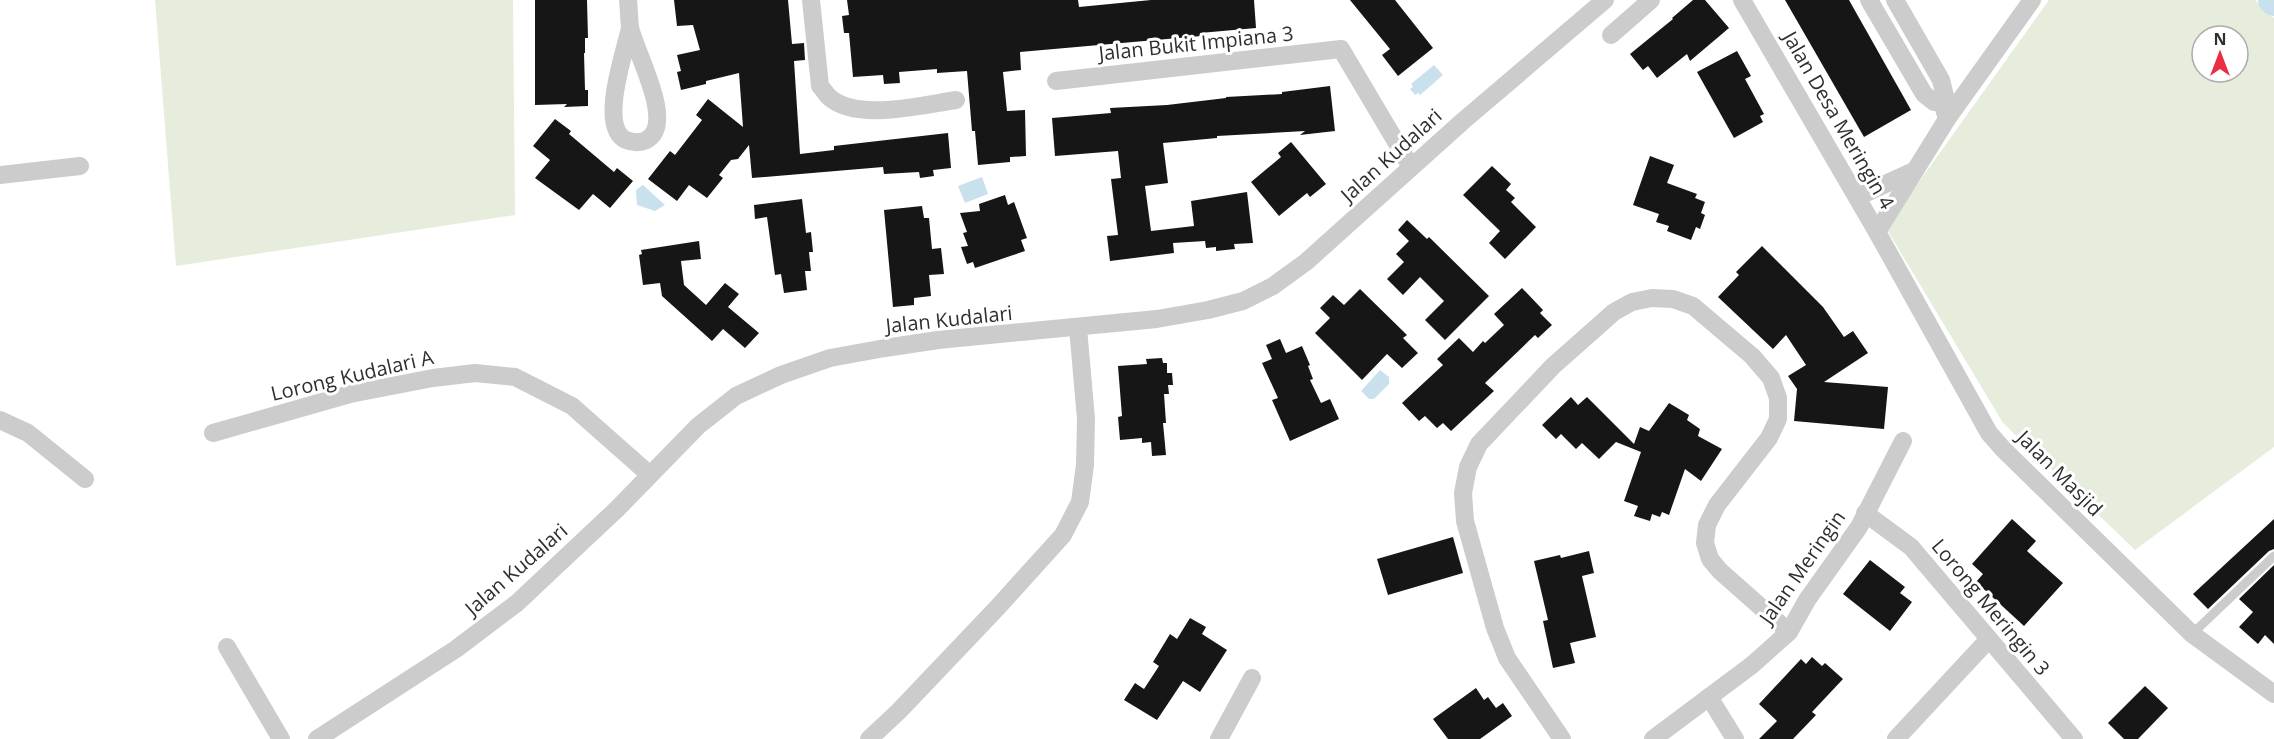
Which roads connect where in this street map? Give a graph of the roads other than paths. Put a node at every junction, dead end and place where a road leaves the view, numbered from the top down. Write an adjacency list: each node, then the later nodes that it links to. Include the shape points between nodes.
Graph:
1 (628, 0): 9 (street)
2 (811, 0): 12 (street, via 820,86 829,97 851,108 883,110)
3 (1605, 0): 15 (street, Jalan Kudalari)
4 (1651, 0): 10 (street)
5 (1742, 0): 18 (street, Jalan Desa Meringin 4)
6 (1869, 0): 13 (street, via 1924,94)
7 (1895, 0): 13 (street, via 1941,80)
8 (2032, 0): 13 (street)
9 (630, 28): 9 (street, via 657,109 658,124 653,136 644,142 631,142 619,136 614,127 615,96)
10 (1611, 35)
11 (1056, 81): 15 (street, Jalan Bukit Impiana 3, via 1341,49)
12 (956, 100)
13 (1945, 110): 16 (street)
14 (80, 166): 17 (street)
15 (1411, 167): 20 (street, Jalan Kudalari, via 1306,262 1273,286 1243,301 1157,319)
16 (1914, 171): 18 (street); 19 (street)
17 (0, 175)
18 (1857, 197): 19 (street, Jalan Desa Meringin 4)
19 (1877, 232): 29 (street, Jalan Masjid, via 1989,433)
20 (1077, 328): 24 (street, Jalan Kudalari, via 938,340 830,358 736,396 698,426); 38 (street, via 1086,419 1080,502 1063,535)
21 (0, 420): 25 (street, via 28,433)
22 (213, 433): 24 (street, Lorong Kudalari A, via 350,394 475,373 515,377 572,406)
23 (1903, 441): 26 (street, Jalan Meringin)
24 (650, 475): 37 (street, Jalan Kudalari, via 517,603 456,649)
25 (85, 478)
26 (1866, 513): 28 (street, Jalan Meringin); 30 (street, Lorong Meringin 3, via 1911,547)
27 (2274, 556): 29 (lane)
28 (1789, 632): 34 (street, Jalan Meringin); 40 (street, via 1720,571 1710,559 1705,543 1707,525 1717,505 1769,438 1778,419 1778,398 1771,378 1752,356 1693,306 1672,299 1632,302 1614,312 1553,366 1479,444 1468,467 1463,494 1467,531 1507,658)
29 (2192, 634): 33 (street, Jalan Masjid)
30 (1989, 639): 35 (street, Lorong Meringin 3); 43 (street)
31 (227, 647): 36 (street)
32 (1252, 678): 39 (street)
33 (2274, 694)
34 (1709, 696): 41 (street, Jalan Meringin); 42 (street)
35 (2064, 736)
36 (281, 739)
37 (317, 739)
38 (869, 739)
39 (1219, 739)
40 (1562, 739)
41 (1653, 739)
42 (1735, 739)
43 (1896, 739)

